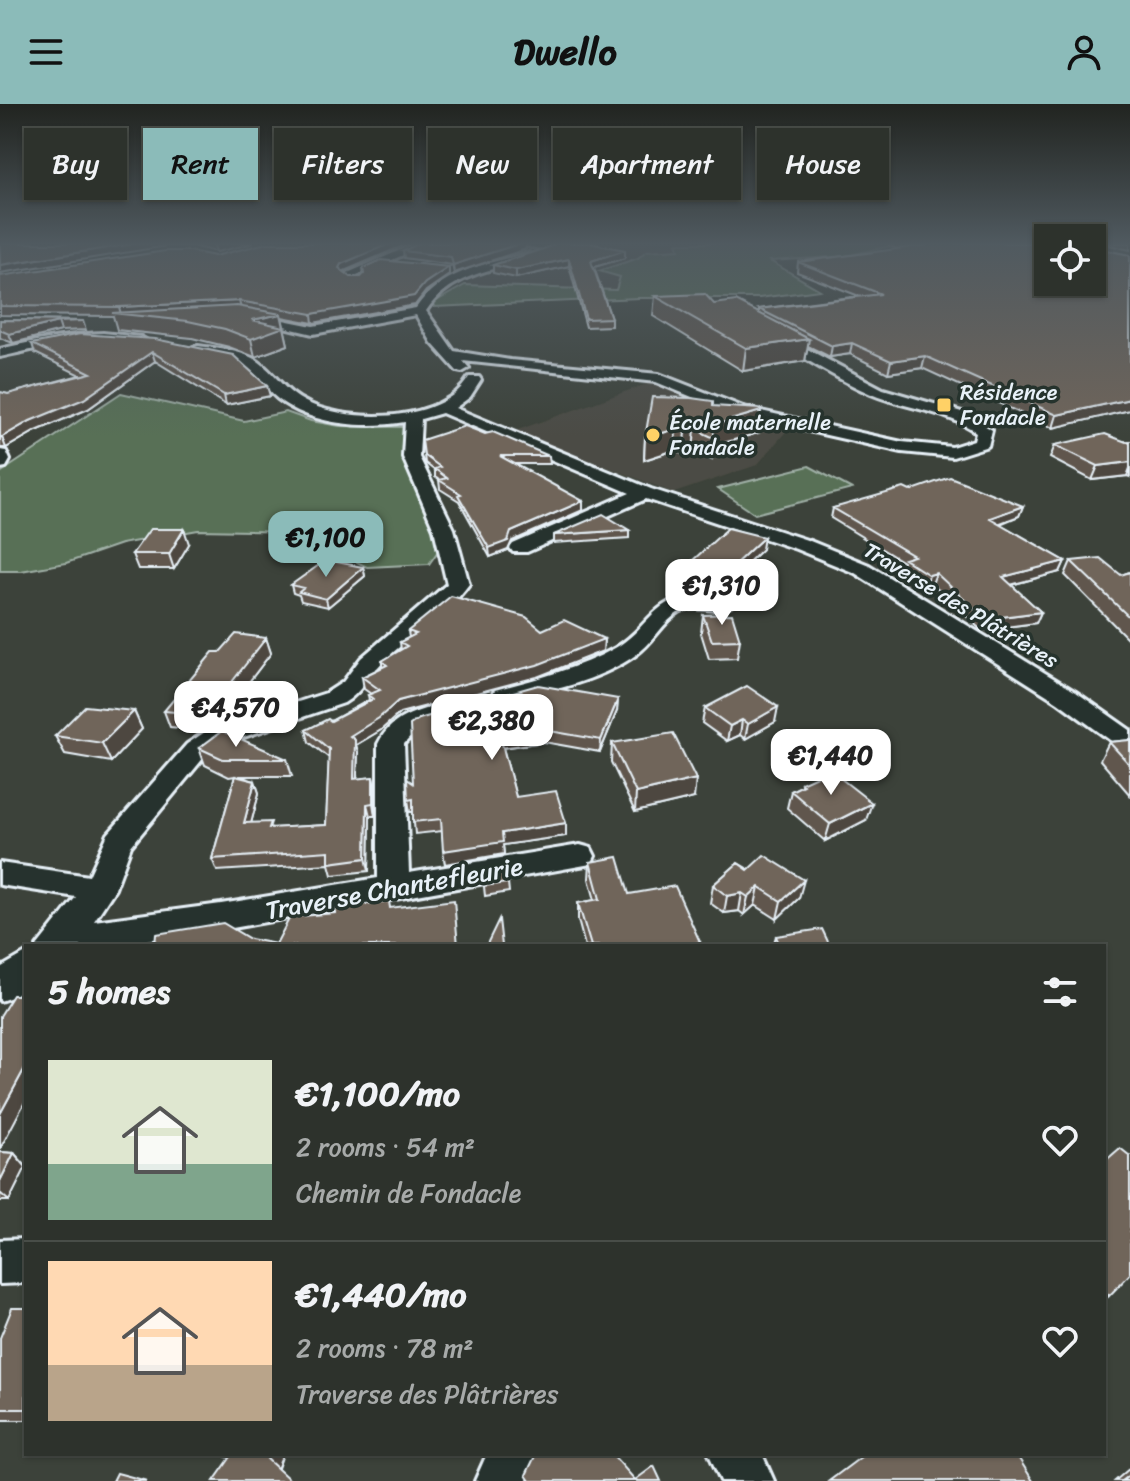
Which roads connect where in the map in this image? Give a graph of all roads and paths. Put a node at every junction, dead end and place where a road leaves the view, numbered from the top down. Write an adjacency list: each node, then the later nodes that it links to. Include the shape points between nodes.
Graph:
1 (423, 307): 2 (street)
2 (420, 311): 3 (street, via 313,330); 6 (street)
3 (229, 316)
4 (756, 326): 7 (street, via 880,393 948,412 984,430 982,443 961,451 902,447 758,417 659,378)
5 (0, 353): 10 (street, via 88,335 171,346 243,359 283,396 310,410 360,420)
6 (452, 355): 7 (street); 8 (street)
7 (590, 370): 8 (street, via 527,370)
8 (474, 380): 9 (street)
9 (442, 408): 10 (street); 13 (street, Traverse des Plâtrières)
10 (413, 417): 20 (street, via 411,457 444,529 458,584 335,698 214,738 196,750 118,842)
11 (0, 455): 12 (street)
12 (0, 463)
13 (645, 493): 14 (street); 16 (street, Traverse des Plâtrières, via 862,569)
14 (520, 548)
15 (723, 603): 19 (street, via 683,603 625,652 554,682 410,722 395,733)
16 (1130, 742)
17 (580, 856): 19 (street, Traverse Chantefleurie)
18 (0, 874): 20 (street)
19 (394, 888): 21 (street, Traverse Chantefleurie)
20 (99, 889): 21 (street)
21 (60, 942)
22 (24, 969): 23 (street)
23 (0, 987)
24 (24, 1261): 25 (street)
25 (0, 1262)
26 (513, 1456): 28 (street)
27 (735, 1456): 29 (street)
28 (500, 1481)
29 (749, 1481)

